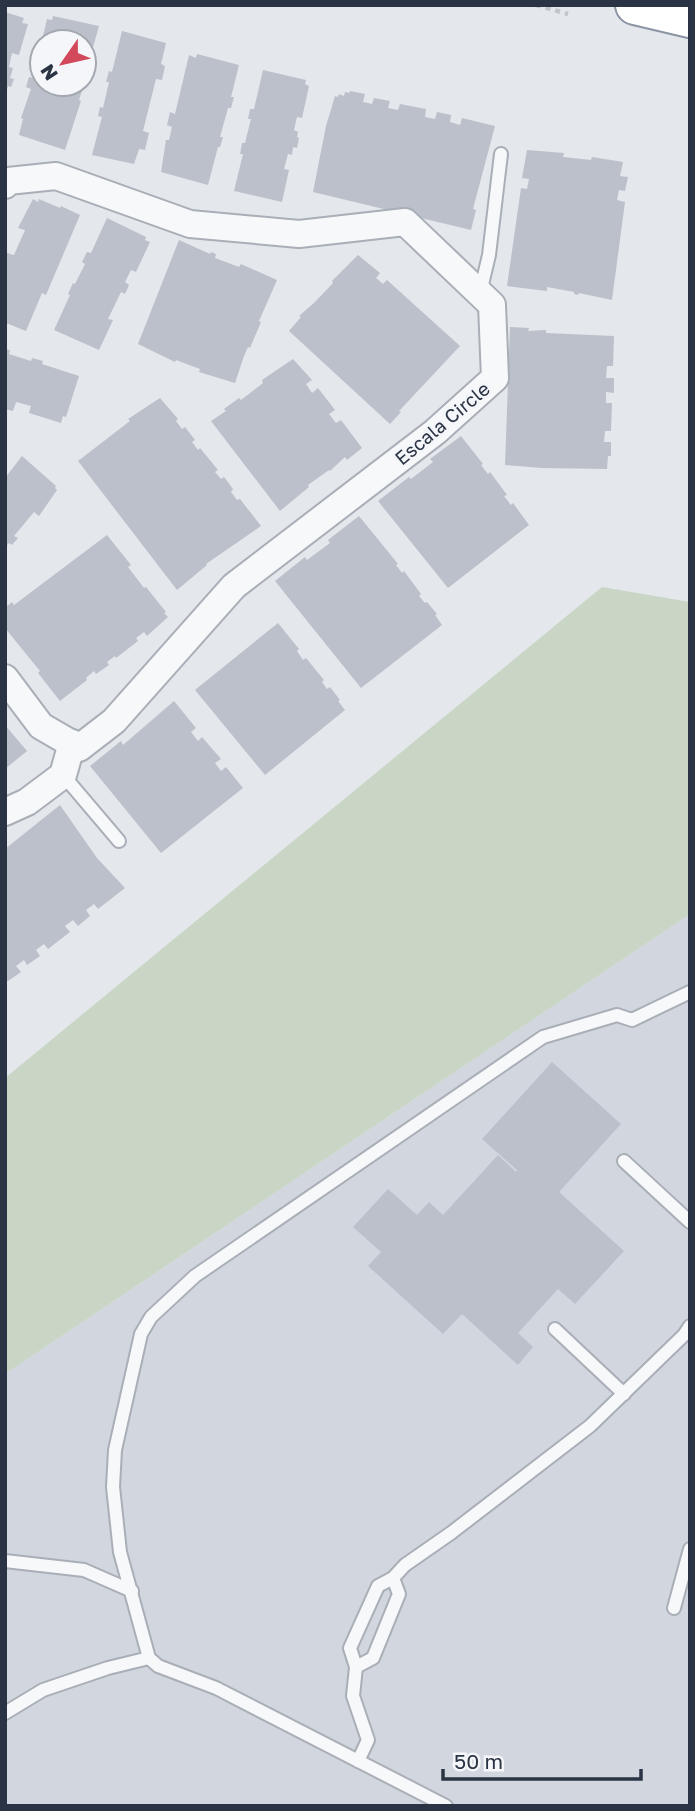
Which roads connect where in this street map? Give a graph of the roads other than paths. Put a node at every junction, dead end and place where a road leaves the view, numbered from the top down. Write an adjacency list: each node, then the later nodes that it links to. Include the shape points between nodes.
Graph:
1 (635, 5): 2 (highway)
2 (690, 18)
3 (501, 154): 5 (lane)
4 (6, 182): 5 (street, Escala Circle, via 56,176 190,224 299,234 405,222)
5 (480, 293): 7 (street, Escala Circle, via 492,305 495,379 435,432 234,586 114,722 79,748)
6 (5, 678): 7 (street, via 41,726)
7 (72, 743): 8 (street)
8 (63, 775): 9 (street); 10 (lane)
9 (5, 812)
10 (119, 841)
11 (690, 992): 20 (lane, via 632,1020 617,1015 543,1037 195,1276 151,1317 141,1334 115,1450 113,1487 119,1539)
12 (624, 1161): 13 (lane)
13 (690, 1222)
14 (690, 1326): 16 (lane)
15 (555, 1329): 16 (lane)
16 (624, 1394): 19 (lane, via 590,1426)
17 (690, 1549): 21 (lane)
18 (5, 1561): 20 (lane, via 84,1570)
19 (393, 1578): 23 (lane, via 378,1586 350,1648); 23 (lane, via 399,1594 373,1658)
20 (132, 1591): 22 (lane)
21 (674, 1608)
22 (149, 1658): 24 (lane, via 43,1690); 25 (lane)
23 (356, 1667): 25 (lane, via 353,1696 368,1740)
24 (5, 1713)
25 (358, 1761): 26 (lane)
26 (446, 1806)

